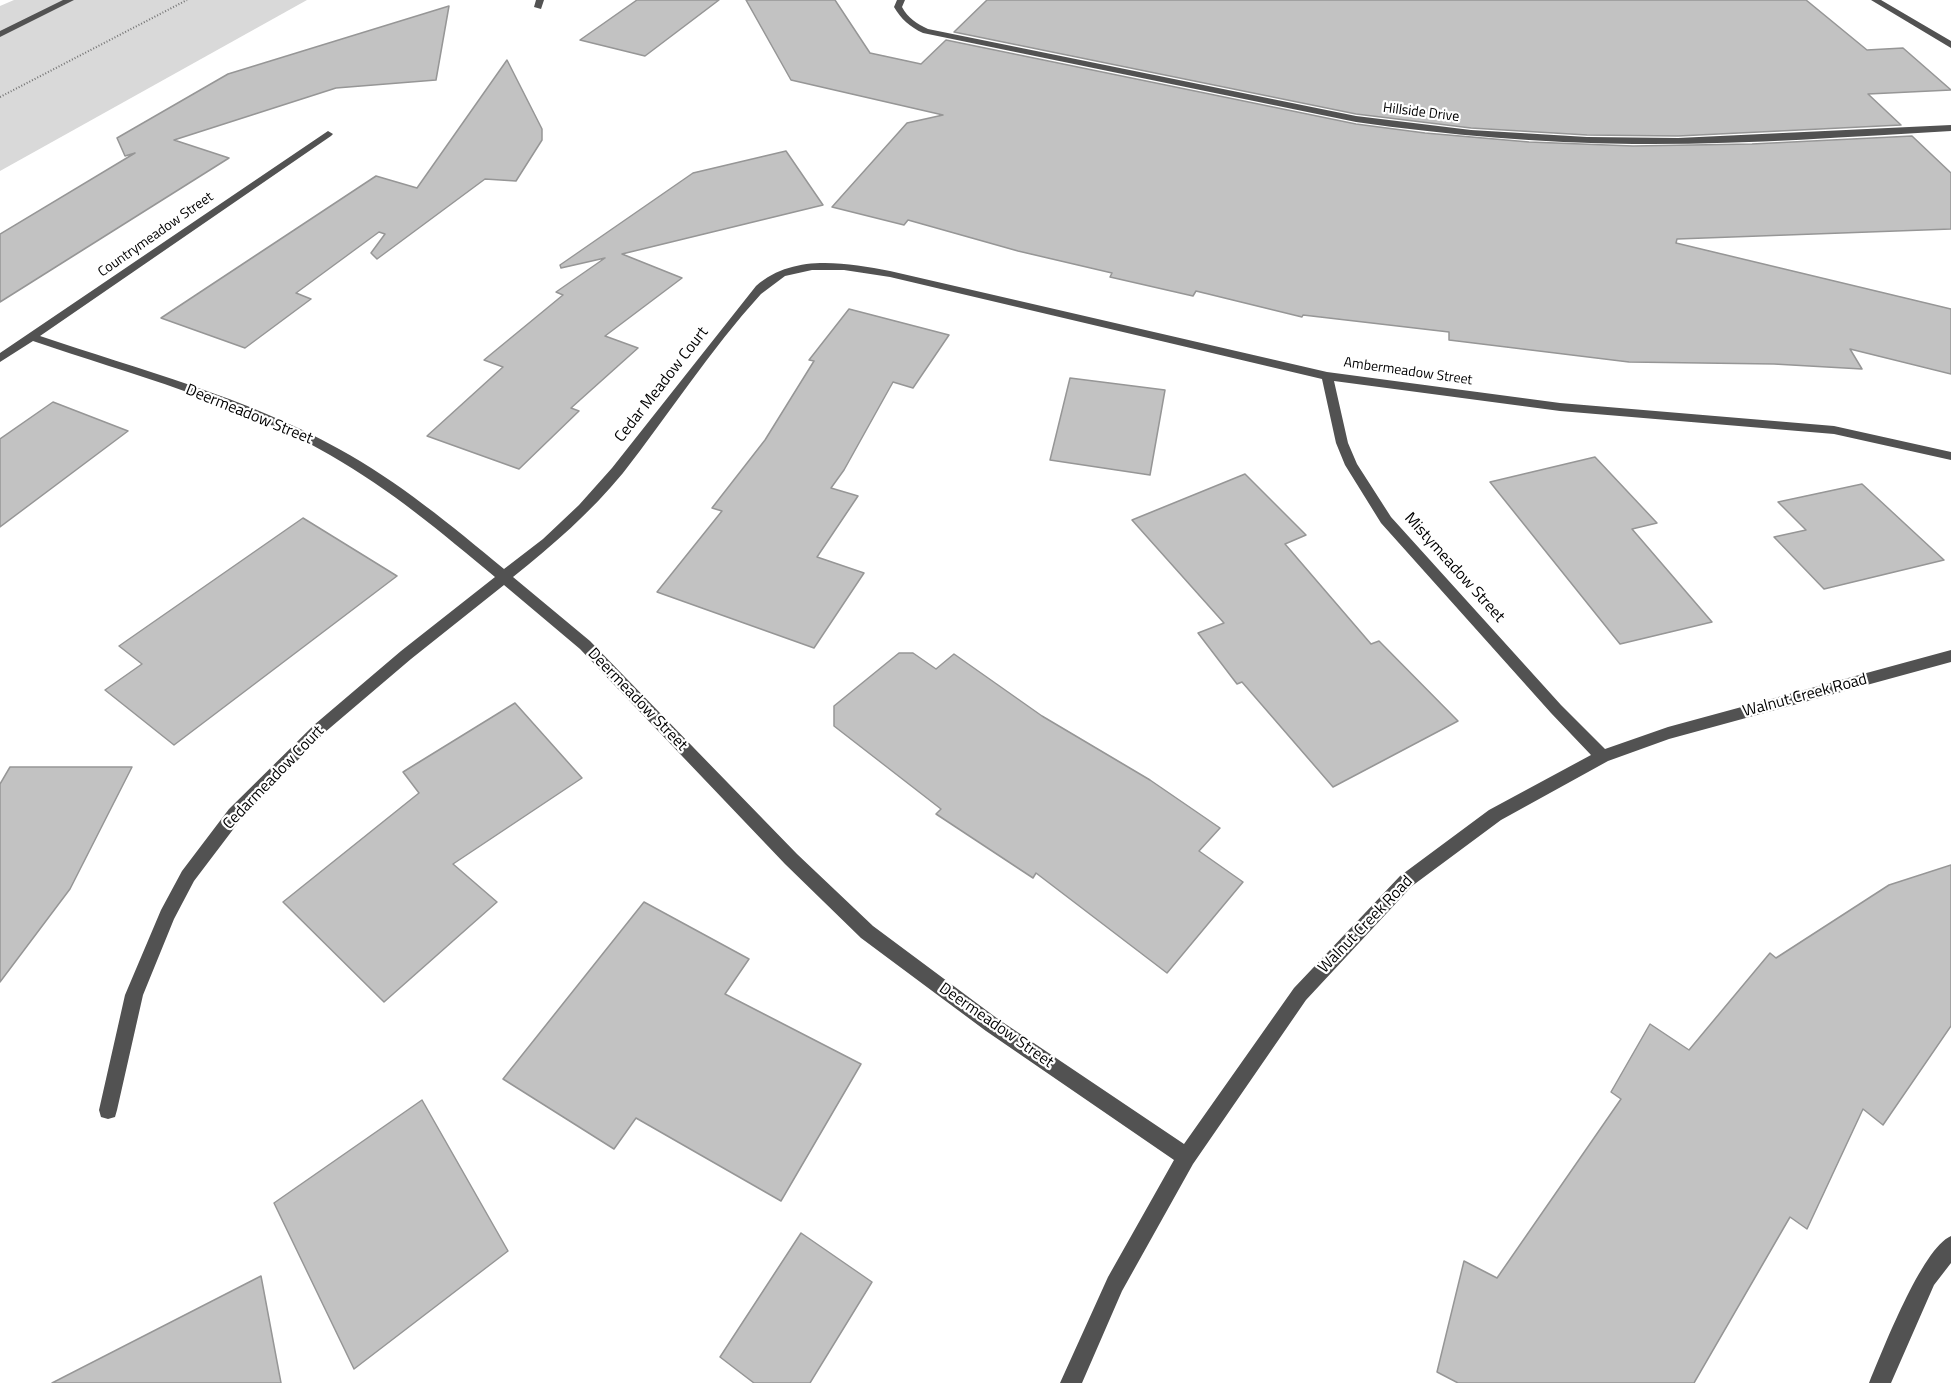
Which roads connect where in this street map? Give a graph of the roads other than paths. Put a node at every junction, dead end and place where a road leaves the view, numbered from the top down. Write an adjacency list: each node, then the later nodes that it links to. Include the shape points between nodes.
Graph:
1 (70, 0): 4 (street)
2 (900, 0): 6 (street, Hillside Drive, via 902,15 926,31 1356,119 1397,124 1491,135 1662,141)
3 (1875, 0): 5 (street)
4 (0, 34)
5 (1951, 45)
6 (1951, 128)
7 (328, 134): 9 (street, Countrymeadow Street)
8 (868, 270): 11 (street, Ambermeadow Street); 13 (street, Cedar Meadow Court, via 816,266 783,273 765,285 617,471 584,508)
9 (32, 337): 10 (street, Countrymeadow Street); 13 (street, Deermeadow Street, via 230,404 288,428 335,452 418,505)
10 (0, 358)
11 (1327, 376): 12 (street, Ambermeadow Street, via 1560,407 1834,430); 15 (street, Mistymeadow Street, via 1347,454 1386,520)
12 (1951, 456)
13 (505, 577): 16 (street, Cedarmeadow Court, via 319,729 235,814 188,876 134,995); 17 (street, Deermeadow Street, via 585,645 791,859 867,932 992,1025)
14 (1951, 656): 15 (street, Walnut Creek Road, via 1668,733)
15 (1602, 756): 17 (street, Walnut Creek Road, via 1495,815 1406,881 1300,994)
16 (108, 1110)
17 (1186, 1156): 19 (street, Walnut Creek Road, via 1115,1284)
18 (1951, 1246): 20 (street, via 1927,1278)
19 (1071, 1383)
20 (1880, 1383)

